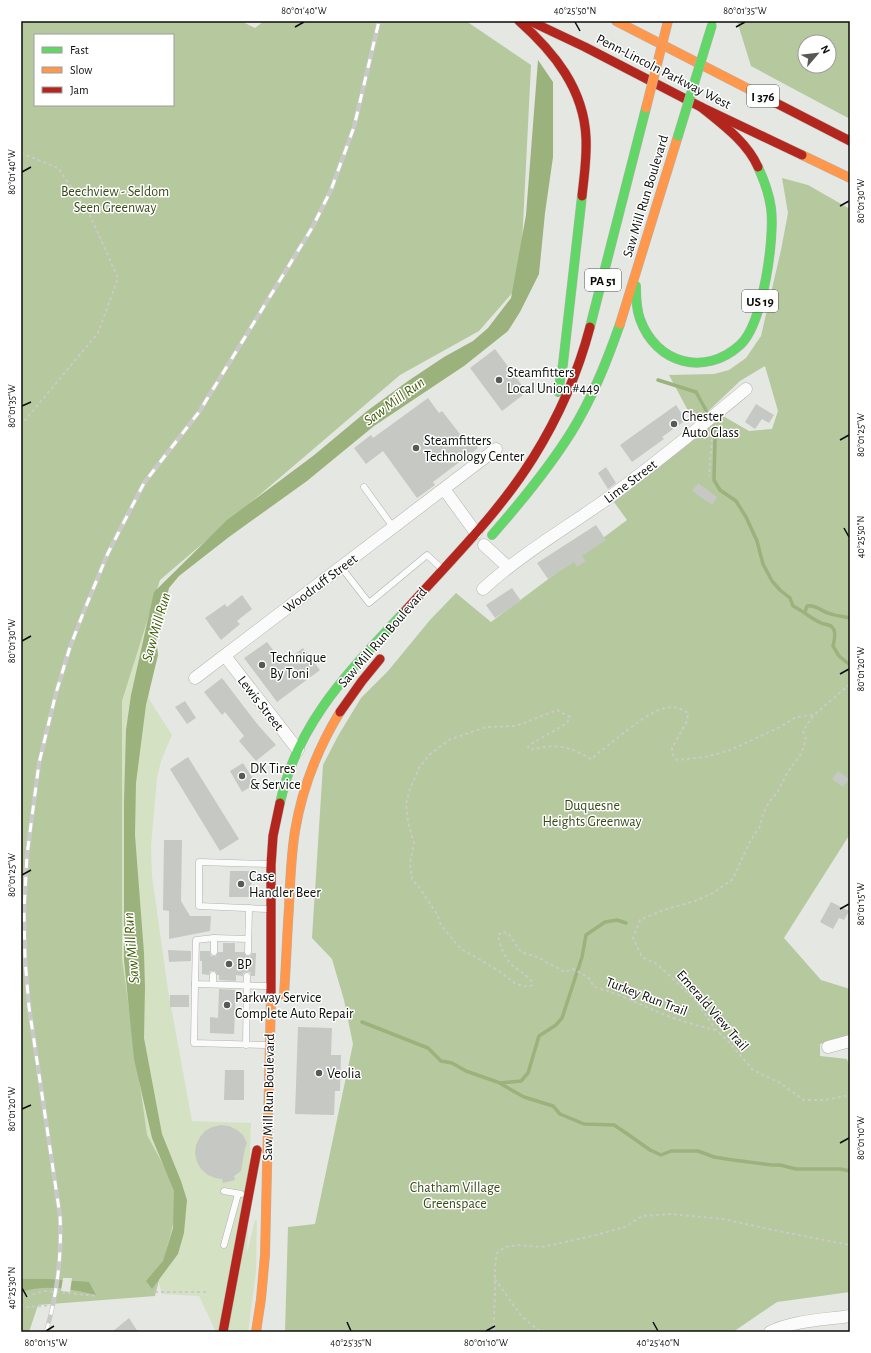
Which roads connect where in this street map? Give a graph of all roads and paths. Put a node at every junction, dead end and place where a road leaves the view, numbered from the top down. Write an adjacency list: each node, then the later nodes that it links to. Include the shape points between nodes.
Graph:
1 (519, 21): 14 (highway, via 545,45 568,76 578,97 587,144 560,386)
2 (530, 21): 6 (highway, Penn-Lincoln Parkway West / I 376)
3 (616, 21): 7 (highway, Penn-Lincoln Parkway West / I 376)
4 (668, 21): 14 (highway, Saw Mill Run Boulevard / PA 51, bridge, via 585,346 566,397)
5 (712, 23): 10 (highway, Saw Mill Run Boulevard / US 19, bridge)
6 (701, 107): 9 (highway, Penn-Lincoln Parkway West / I 376); 10 (highway, US 19, via 727,127 743,144 759,168 768,194 772,241 752,329 740,345 714,361 691,363 670,357 652,341 641,323 636,303)
7 (850, 141)
8 (21, 153): 12 (path, via 58,168 89,213 118,278 98,333)
9 (850, 178)
10 (636, 272): 21 (highway, Saw Mill Run Boulevard, via 612,348 582,414 539,478)
11 (746, 389): 13 (street, Lime Street)
12 (21, 425)
13 (703, 425): 16 (path, via 712,438); 23 (street, Lime Street, via 603,502)
14 (541, 446): 20 (highway, Saw Mill Run Boulevard, via 513,487)
15 (496, 449): 18 (street, Woodruff Street)
16 (710, 476)
17 (364, 487): 19 (lane)
18 (444, 489): 19 (street, Woodruff Street); 20 (street)
19 (393, 527): 22 (street, Woodruff Street)
20 (476, 533): 24 (highway, Saw Mill Run Boulevard)
21 (481, 548): 23 (street)
22 (341, 567): 24 (lane, via 369,603 427,555); 27 (street, Woodruff Street)
23 (508, 567): 25 (street, Lime Street)
24 (443, 569): 31 (highway, Saw Mill Run Boulevard, via 343,679 317,714)
25 (484, 589)
26 (388, 650): 32 (highway, Saw Mill Run Boulevard, via 355,687 336,716)
27 (225, 656): 28 (street, Woodruff Street); 31 (street, Lewis Street)
28 (195, 678)
29 (850, 684): 30 (path, Emerald View Trail)
30 (814, 715): 47 (path, Emerald View Trail, via 803,731 806,739 801,754 769,802 734,879 695,901 640,920 633,938 642,957 657,964 695,1000); 47 (path, Turkey Run Trail, via 796,717 731,750 705,757 677,760 672,748 687,721 688,713 680,708 664,708 646,716 591,759 575,749 555,746 530,750 528,747 531,744 567,724 570,717 557,710 516,726 486,727 448,740 429,755 419,768 410,789 406,804 414,844 410,863 412,879 437,914 441,925 460,948 516,984 529,987 532,985 529,977 513,966 499,941 498,936 501,932 508,933 521,952 537,957 565,972 573,969 588,977 594,987 664,1015)
31 (298, 750): 32 (highway); 33 (highway, Saw Mill Run Boulevard, via 277,816)
32 (308, 779): 46 (highway, Saw Mill Run Boulevard, via 292,839)
33 (270, 865): 34 (lane, via 199,862 198,906); 35 (highway, Saw Mill Run Boulevard)
34 (249, 908): 35 (lane); 37 (lane)
35 (270, 909): 45 (highway, Saw Mill Run Boulevard)
36 (214, 938): 37 (lane); 38 (lane); 42 (lane, via 196,940)
37 (248, 939): 39 (lane)
38 (214, 952)
39 (248, 952)
40 (213, 975): 43 (lane)
41 (247, 976): 44 (lane)
42 (195, 984): 43 (lane); 49 (lane, via 194,1043)
43 (213, 984): 44 (lane)
44 (247, 985): 45 (lane); 49 (lane)
45 (270, 986): 50 (highway, Saw Mill Run Boulevard)
46 (284, 1005)
47 (716, 1030): 53 (path, Emerald View Trail, via 753,1070 780,1083 804,1100 825,1100)
48 (850, 1041): 51 (street)
49 (246, 1045): 50 (lane)
50 (269, 1045): 52 (highway, Saw Mill Run Boulevard)
51 (828, 1047)
52 (268, 1086): 56 (highway); 69 (highway, Saw Mill Run Boulevard, via 265,1255)
53 (850, 1095)
54 (224, 1191): 55 (lane)
55 (238, 1194): 56 (lane); 57 (lane)
56 (248, 1196): 68 (highway)
57 (224, 1245)
58 (850, 1245): 59 (path, via 723,1219 671,1214 642,1216 625,1227 588,1237 542,1247 505,1247 497,1253)
59 (494, 1278): 67 (path, via 522,1317); 70 (path)
60 (155, 1292): 61 (path)
61 (206, 1292)
62 (97, 1296): 63 (path, via 44,1291)
63 (21, 1298)
64 (21, 1304): 65 (path, via 26,1307)
65 (56, 1305)
66 (850, 1316): 71 (street, via 806,1322)
67 (540, 1331)
68 (223, 1332)
69 (256, 1332)
70 (494, 1332)
71 (770, 1332)

